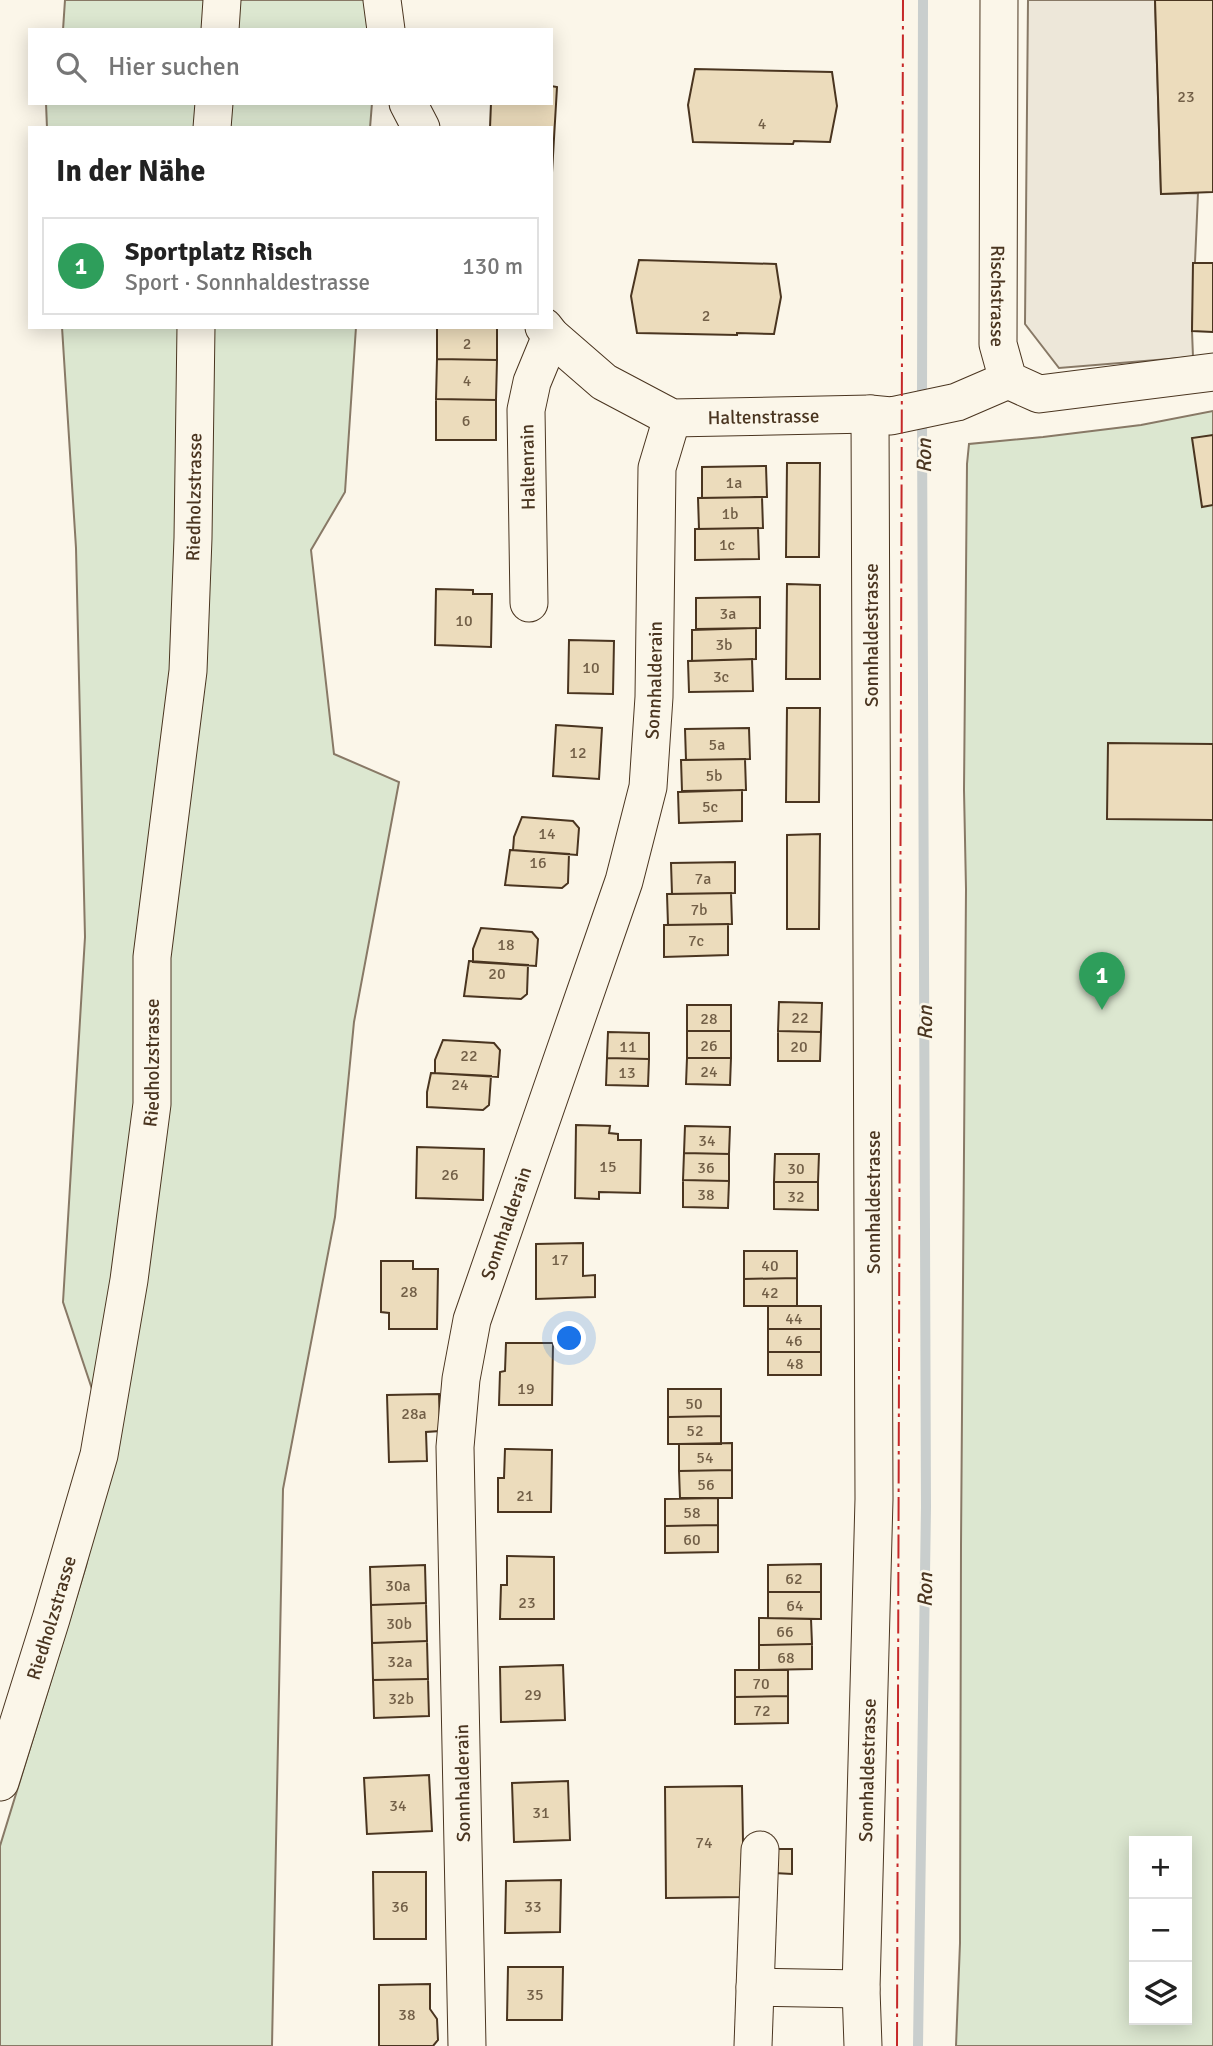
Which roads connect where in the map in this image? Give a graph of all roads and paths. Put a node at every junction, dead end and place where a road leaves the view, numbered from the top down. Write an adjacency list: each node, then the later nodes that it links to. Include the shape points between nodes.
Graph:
1 (222, 0): 4 (street)
2 (382, 0): 5 (street)
3 (999, 0): 13 (street, Rischstrasse, via 998,344)
4 (219, 28)
5 (386, 28)
6 (214, 105): 8 (street)
7 (409, 105): 9 (street)
8 (212, 126)
9 (420, 126)
10 (196, 329): 17 (street, Riedholzstrasse, via 188,671 152,957 152,1104 131,1267 99,1455)
11 (547, 332): 15 (street, Haltenstrasse, via 604,382); 16 (street, Haltenrain, via 526,410)
12 (1213, 372): 13 (street, via 1039,394)
13 (1008, 380): 14 (street, Haltenstrasse, via 957,402)
14 (881, 415): 15 (street, Haltenstrasse); 20 (street, Sonnhaldestrasse, via 874,1499)
15 (672, 418): 21 (street, Sonnhalderain, via 657,468 648,787 624,881 472,1320 461,1379 455,1447)
16 (529, 603)
17 (0, 1782)
18 (760, 1850): 19 (street)
19 (755, 1987): 20 (street); 22 (street)
20 (861, 1989): 23 (street, Sonnhaldestrasse)
21 (467, 2046)
22 (753, 2046)
23 (863, 2046)

